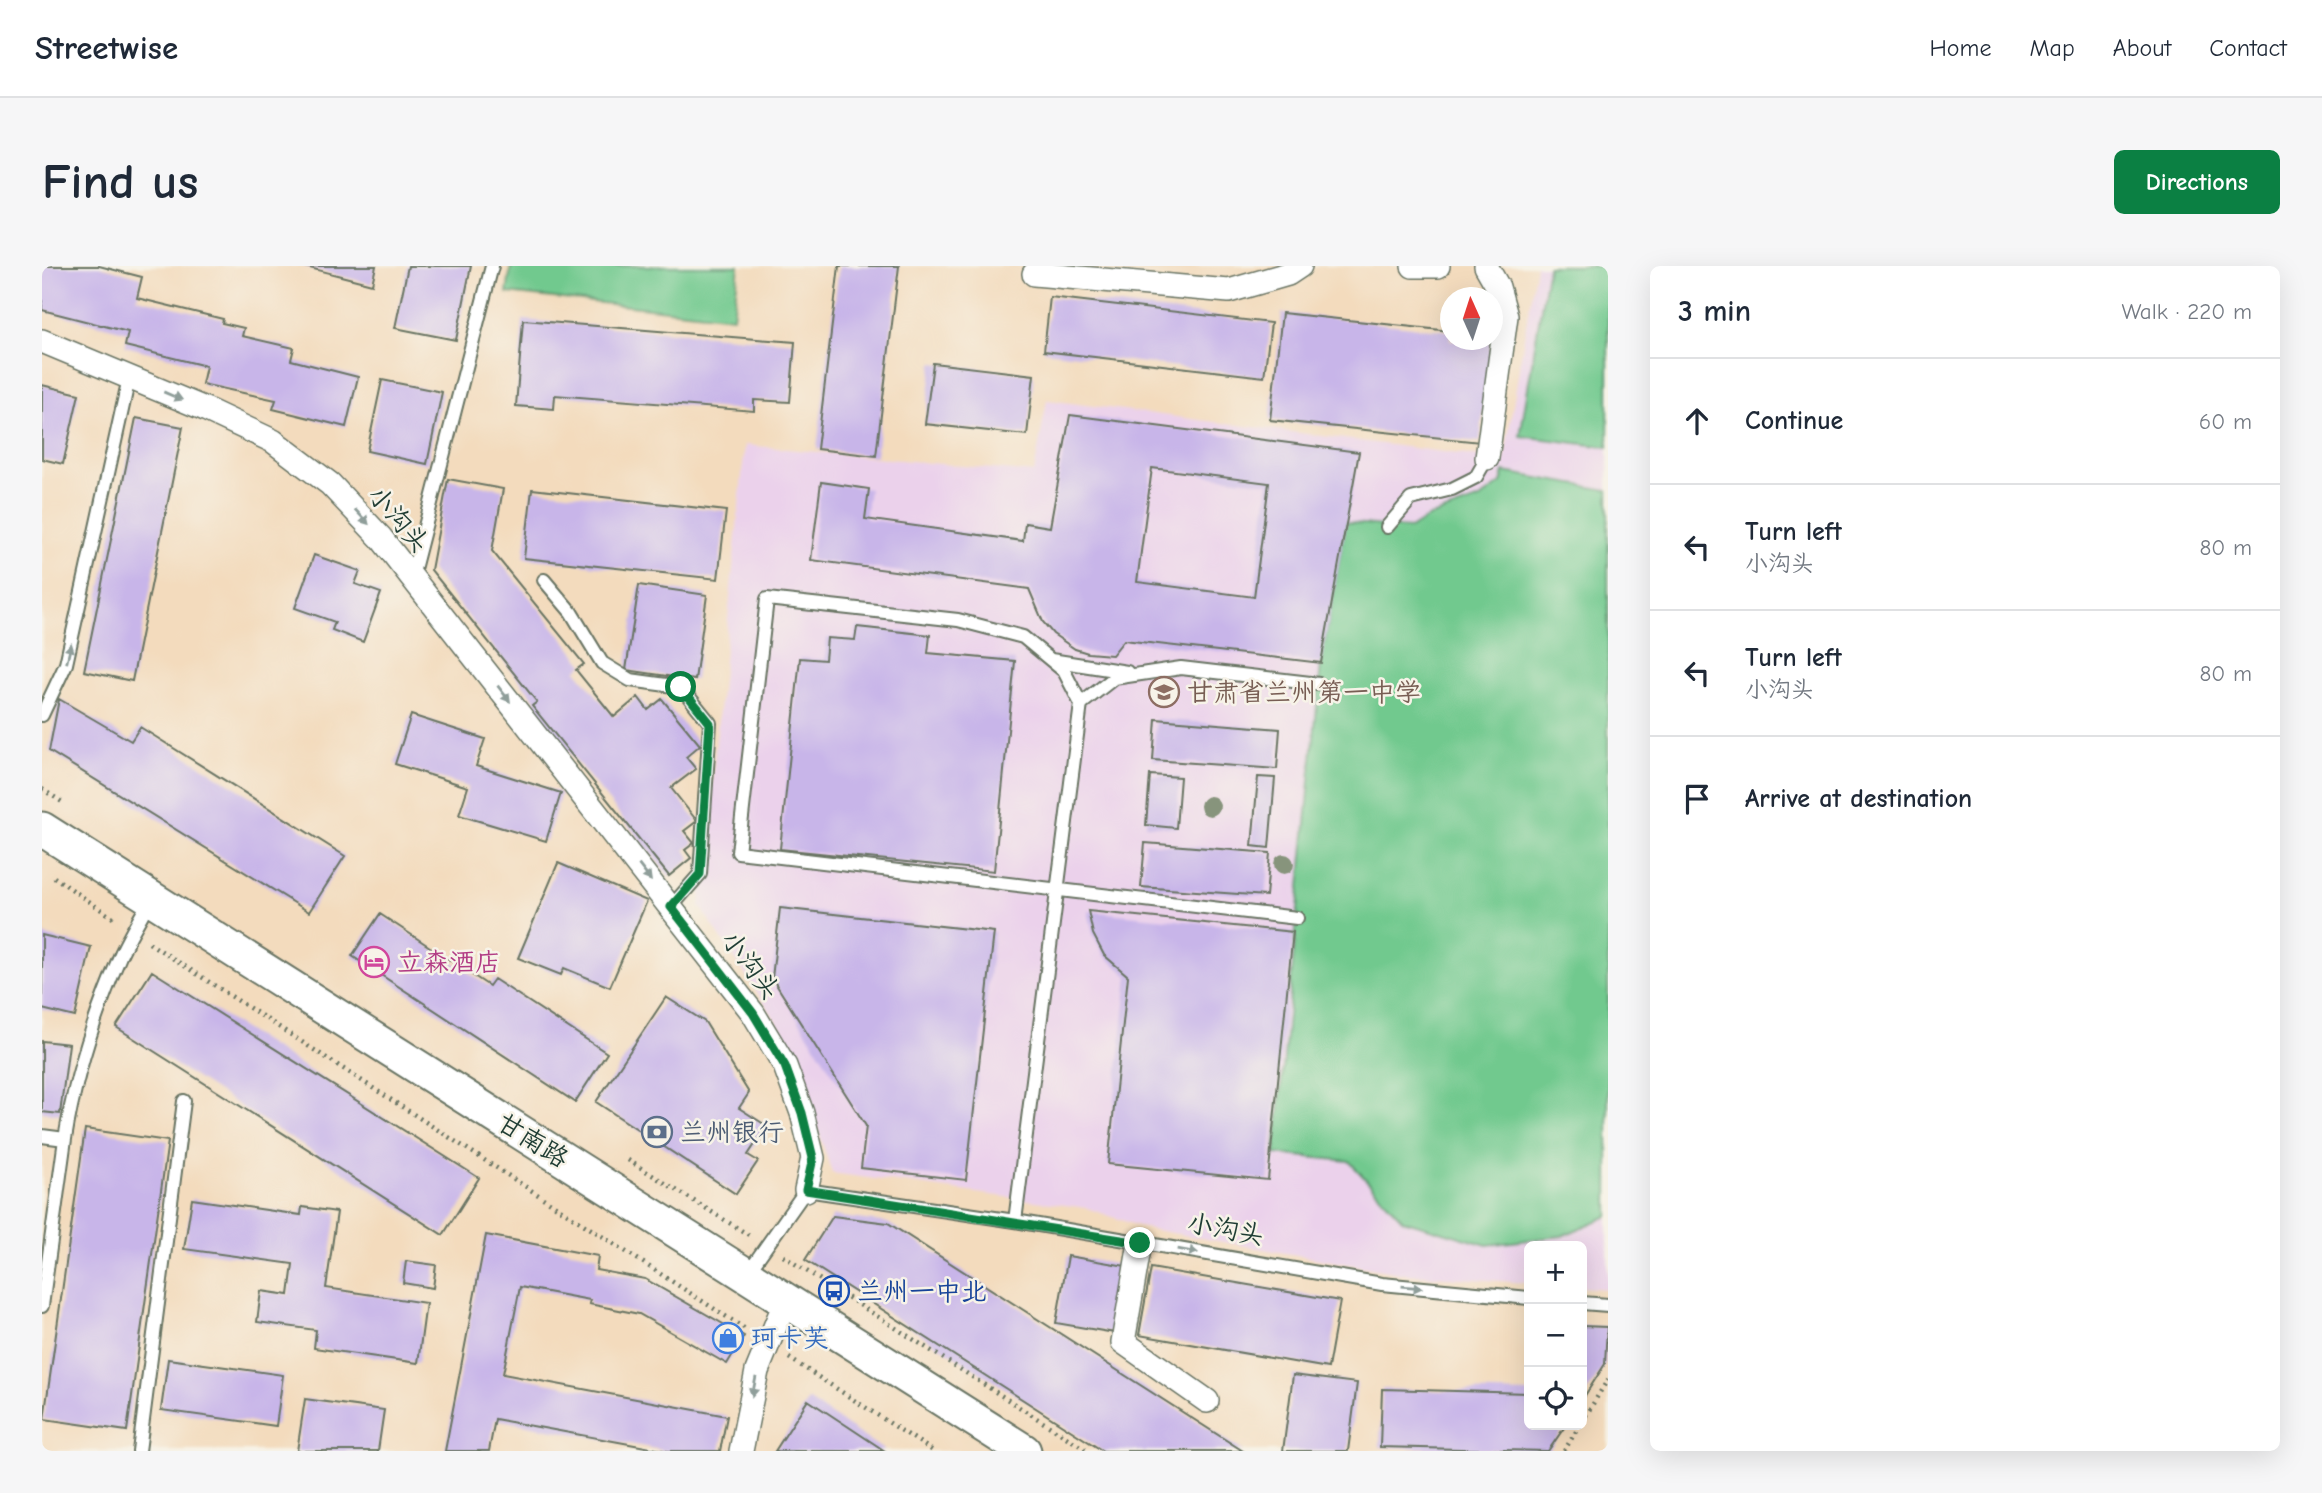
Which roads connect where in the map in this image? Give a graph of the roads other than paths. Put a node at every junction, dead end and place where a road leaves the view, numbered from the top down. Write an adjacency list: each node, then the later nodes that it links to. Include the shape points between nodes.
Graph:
1 (492, 266): 11 (lane)
2 (1300, 266): 6 (street, via 1288,274 1228,291)
3 (1413, 266): 4 (street)
4 (1437, 266)
5 (1486, 266): 9 (street, via 1506,316)
6 (1034, 274)
7 (42, 341): 8 (street, 小沟头)
8 (130, 377): 11 (street, 小沟头, one-way to 11, via 273,441 330,484); 17 (lane, one-way to 8, via 66,664)
9 (1487, 458): 10 (lane, via 1476,477 1452,489 1411,499)
10 (1387, 527)
11 (412, 577): 21 (street, 小沟头, one-way to 21)
12 (544, 580): 21 (lane, via 571,612 602,663 630,680 681,687 710,723 700,874)
13 (1051, 660): 14 (lane); 16 (lane, via 1064,671); 19 (lane, via 1023,637 958,620 767,599 738,852)
14 (1142, 674): 15 (lane, via 1181,668); 16 (lane, via 1114,678)
15 (1319, 684)
16 (1081, 704): 19 (lane)
17 (42, 715)
18 (42, 829): 20 (street, 甘南路)
19 (1057, 890): 22 (lane); 27 (lane)
20 (151, 898): 25 (lane, via 121,955 86,1046); 31 (street, 甘南路)
21 (671, 907): 26 (street, 小沟头, via 753,1013 785,1066 813,1158)
22 (1297, 918)
23 (184, 1101): 38 (lane)
24 (42, 1136): 25 (lane)
25 (65, 1139): 36 (lane)
26 (806, 1190): 27 (lane, 小沟头); 31 (lane)
27 (1015, 1221): 29 (lane, 小沟头)
28 (1226, 1242): 30 (lane)
29 (1140, 1243): 30 (lane, 小沟头, one-way to 30); 37 (street, via 1124,1342)
30 (1223, 1257): 32 (lane, 小沟头, one-way to 32, via 1382,1284)
31 (746, 1275): 33 (street, 甘南路)
32 (1524, 1298)
33 (786, 1300): 39 (street, one-way to 39, via 757,1371); 40 (street, 甘南路)
34 (1587, 1303): 35 (lane)
35 (1608, 1305)
36 (42, 1306)
37 (1207, 1401)
38 (139, 1451)
39 (741, 1451)
40 (1024, 1451)

